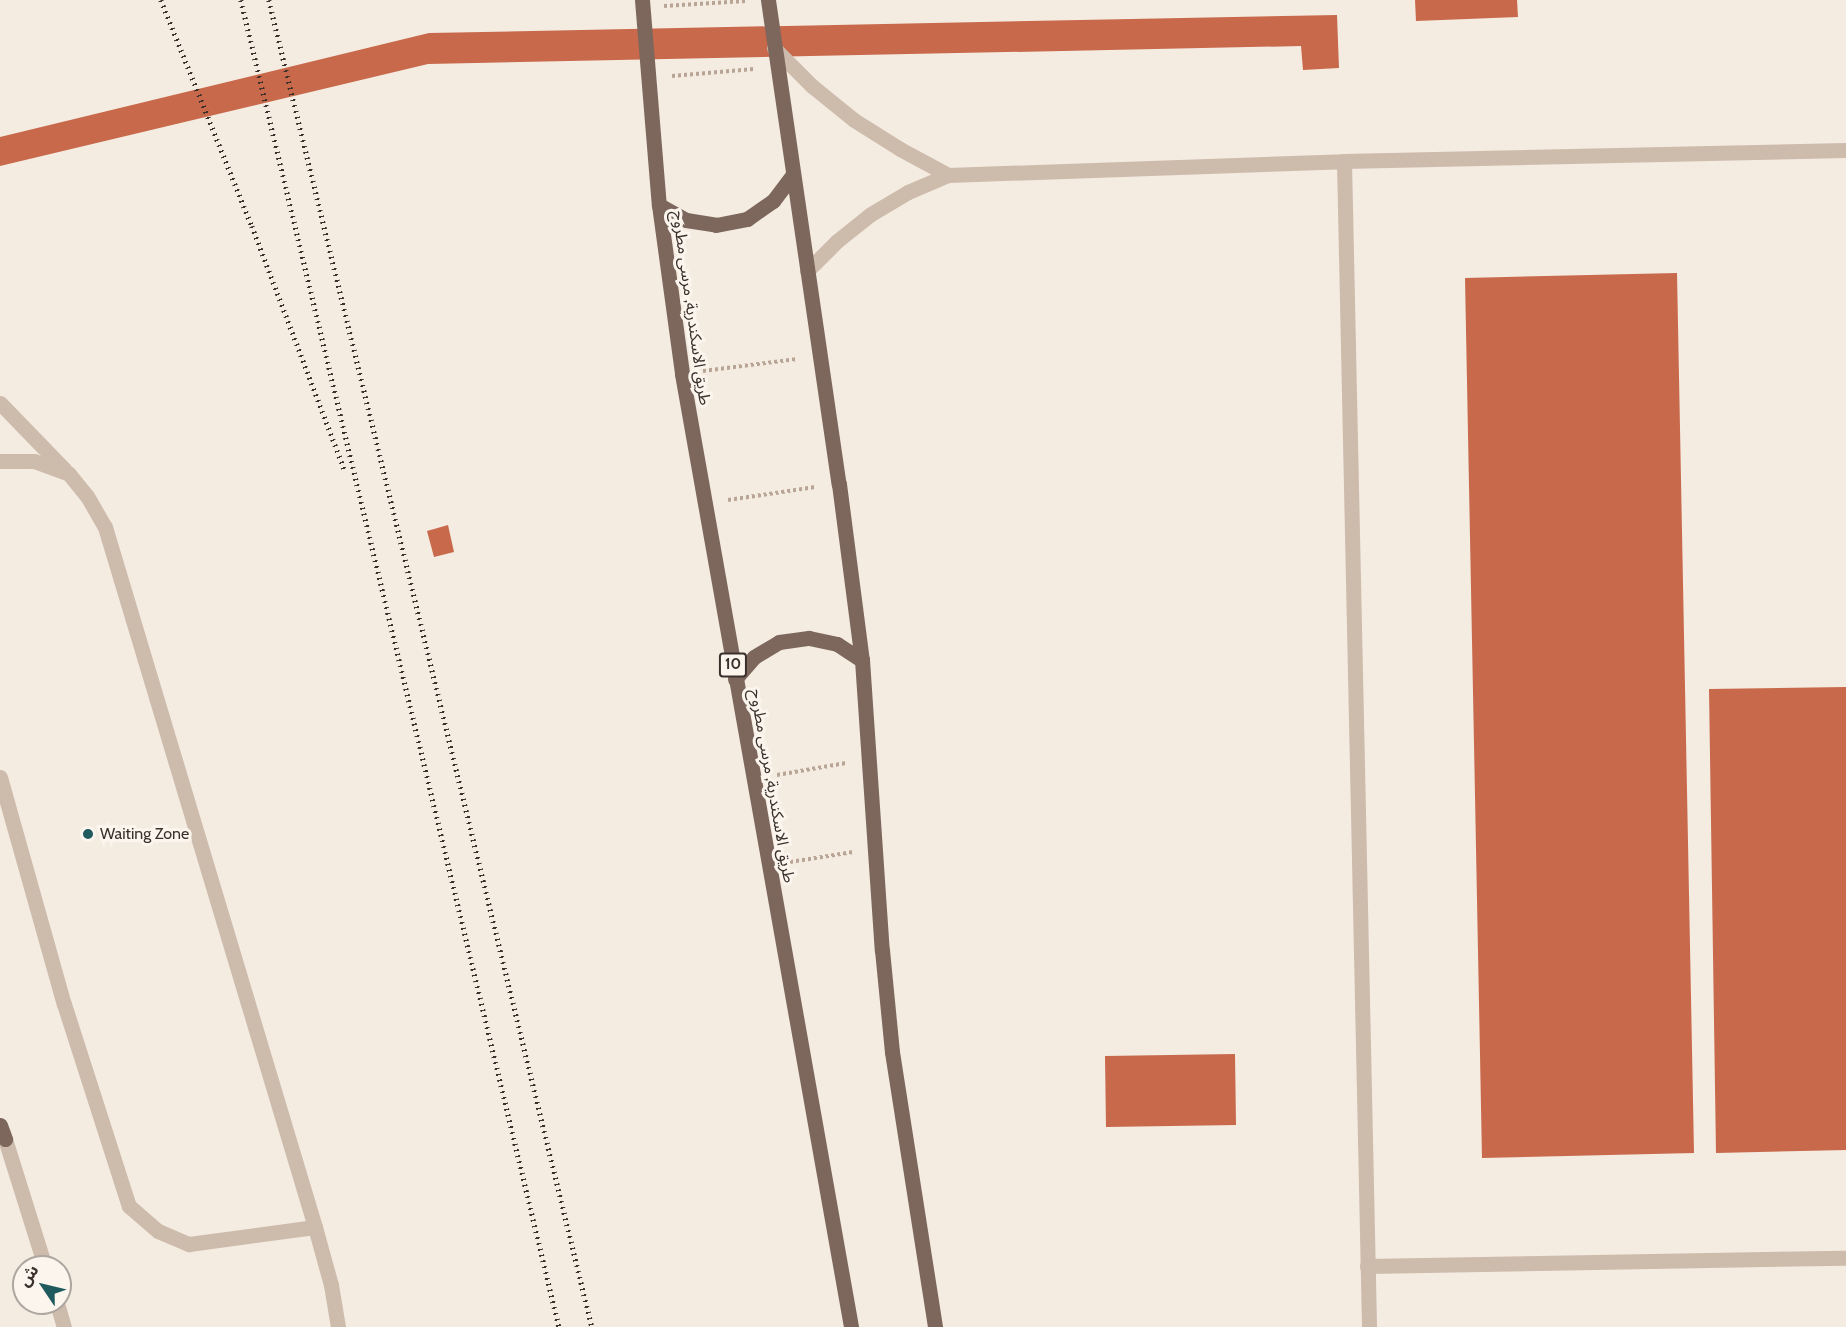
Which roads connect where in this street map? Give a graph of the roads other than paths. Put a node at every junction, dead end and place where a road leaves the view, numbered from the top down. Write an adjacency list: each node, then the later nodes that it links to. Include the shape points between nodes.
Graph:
1 (768, 0): 3 (main road)
2 (642, 4): 8 (main road, طريق الاسكندرية, مرسى مطروح / 10)
3 (774, 48): 6 (street, via 854,120); 7 (main road)
4 (1846, 150): 5 (street)
5 (1344, 161): 6 (street); 20 (street)
6 (948, 175): 9 (street, via 871,214)
7 (792, 176): 8 (main road, via 773,201 747,219 716,225 686,220); 9 (main road)
8 (658, 205): 14 (main road, طريق الاسكندرية, مرسى مطروح / 10, via 682,374)
9 (807, 271): 13 (main road)
10 (0, 403): 12 (street)
11 (0, 461): 12 (street, via 34,461)
12 (69, 474): 17 (street, via 105,527)
13 (862, 660): 14 (main road, via 837,644 809,638 779,642 754,657); 23 (main road, via 892,1052)
14 (735, 679): 22 (main road, طريق الاسكندرية, مرسى مطروح / 10)
15 (0, 777): 17 (street, via 64,1004 129,1206 158,1231 189,1244)
16 (2, 1132): 18 (street)
17 (315, 1227): 21 (street)
18 (41, 1255)
19 (1846, 1258): 20 (street)
20 (1367, 1266): 24 (street)
21 (339, 1327)
22 (851, 1327)
23 (935, 1327)
24 (1368, 1327)

